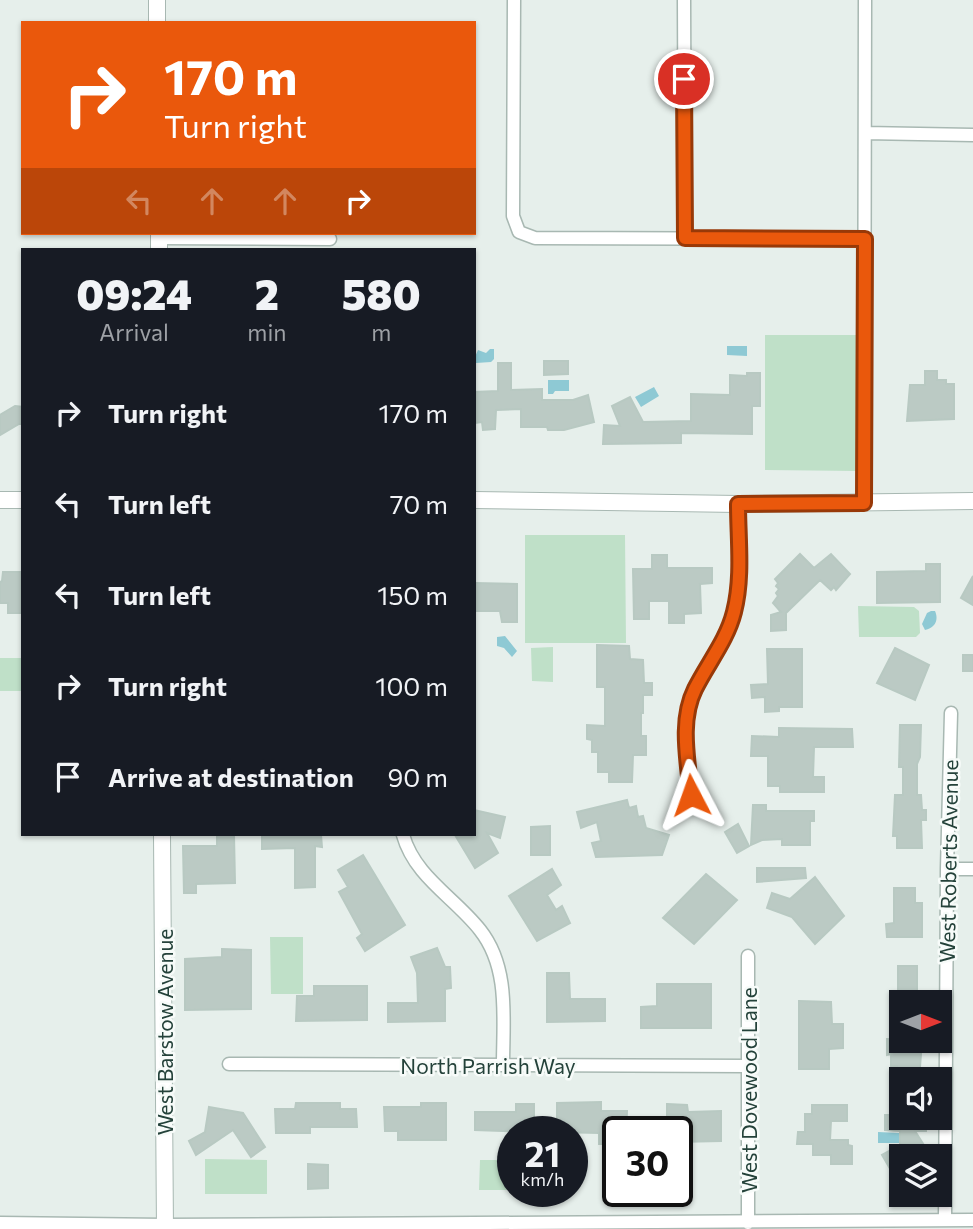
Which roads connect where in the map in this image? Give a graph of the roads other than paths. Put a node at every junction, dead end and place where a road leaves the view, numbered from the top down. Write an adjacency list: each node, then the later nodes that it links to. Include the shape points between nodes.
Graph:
1 (156, 0): 5 (street)
2 (514, 0): 8 (street, via 513,216 519,232 535,238)
3 (684, 0): 8 (street)
4 (864, 0): 6 (street)
5 (157, 21)
6 (865, 133): 7 (street); 10 (street)
7 (973, 135)
8 (685, 238): 10 (street)
9 (330, 239): 11 (street)
10 (865, 239): 16 (street)
11 (159, 240)
12 (0, 500): 13 (street)
13 (21, 500)
14 (476, 500): 17 (street)
15 (973, 501): 16 (street)
16 (864, 503): 17 (street)
17 (738, 504): 19 (street, via 735,610 694,691 685,728)
18 (951, 713): 22 (street, West Roberts Avenue)
19 (691, 795)
20 (162, 836): 35 (street, West Barstow Avenue)
21 (403, 836): 26 (street, via 424,874 481,931 492,950 503,995)
22 (947, 869): 23 (street); 28 (street, West Roberts Avenue)
23 (973, 869)
24 (748, 956): 27 (street, West Dovewood Lane)
25 (229, 1065): 26 (street, North Parrish Way)
26 (503, 1065): 27 (street, North Parrish Way)
27 (748, 1066): 31 (street, West Dovewood Lane)
28 (946, 1220): 29 (street); 34 (street)
29 (973, 1220)
30 (0, 1223): 35 (street)
31 (748, 1223): 33 (street); 34 (street)
32 (355, 1226): 33 (street); 35 (street)
33 (475, 1226)
34 (858, 1226)
35 (165, 1227)

